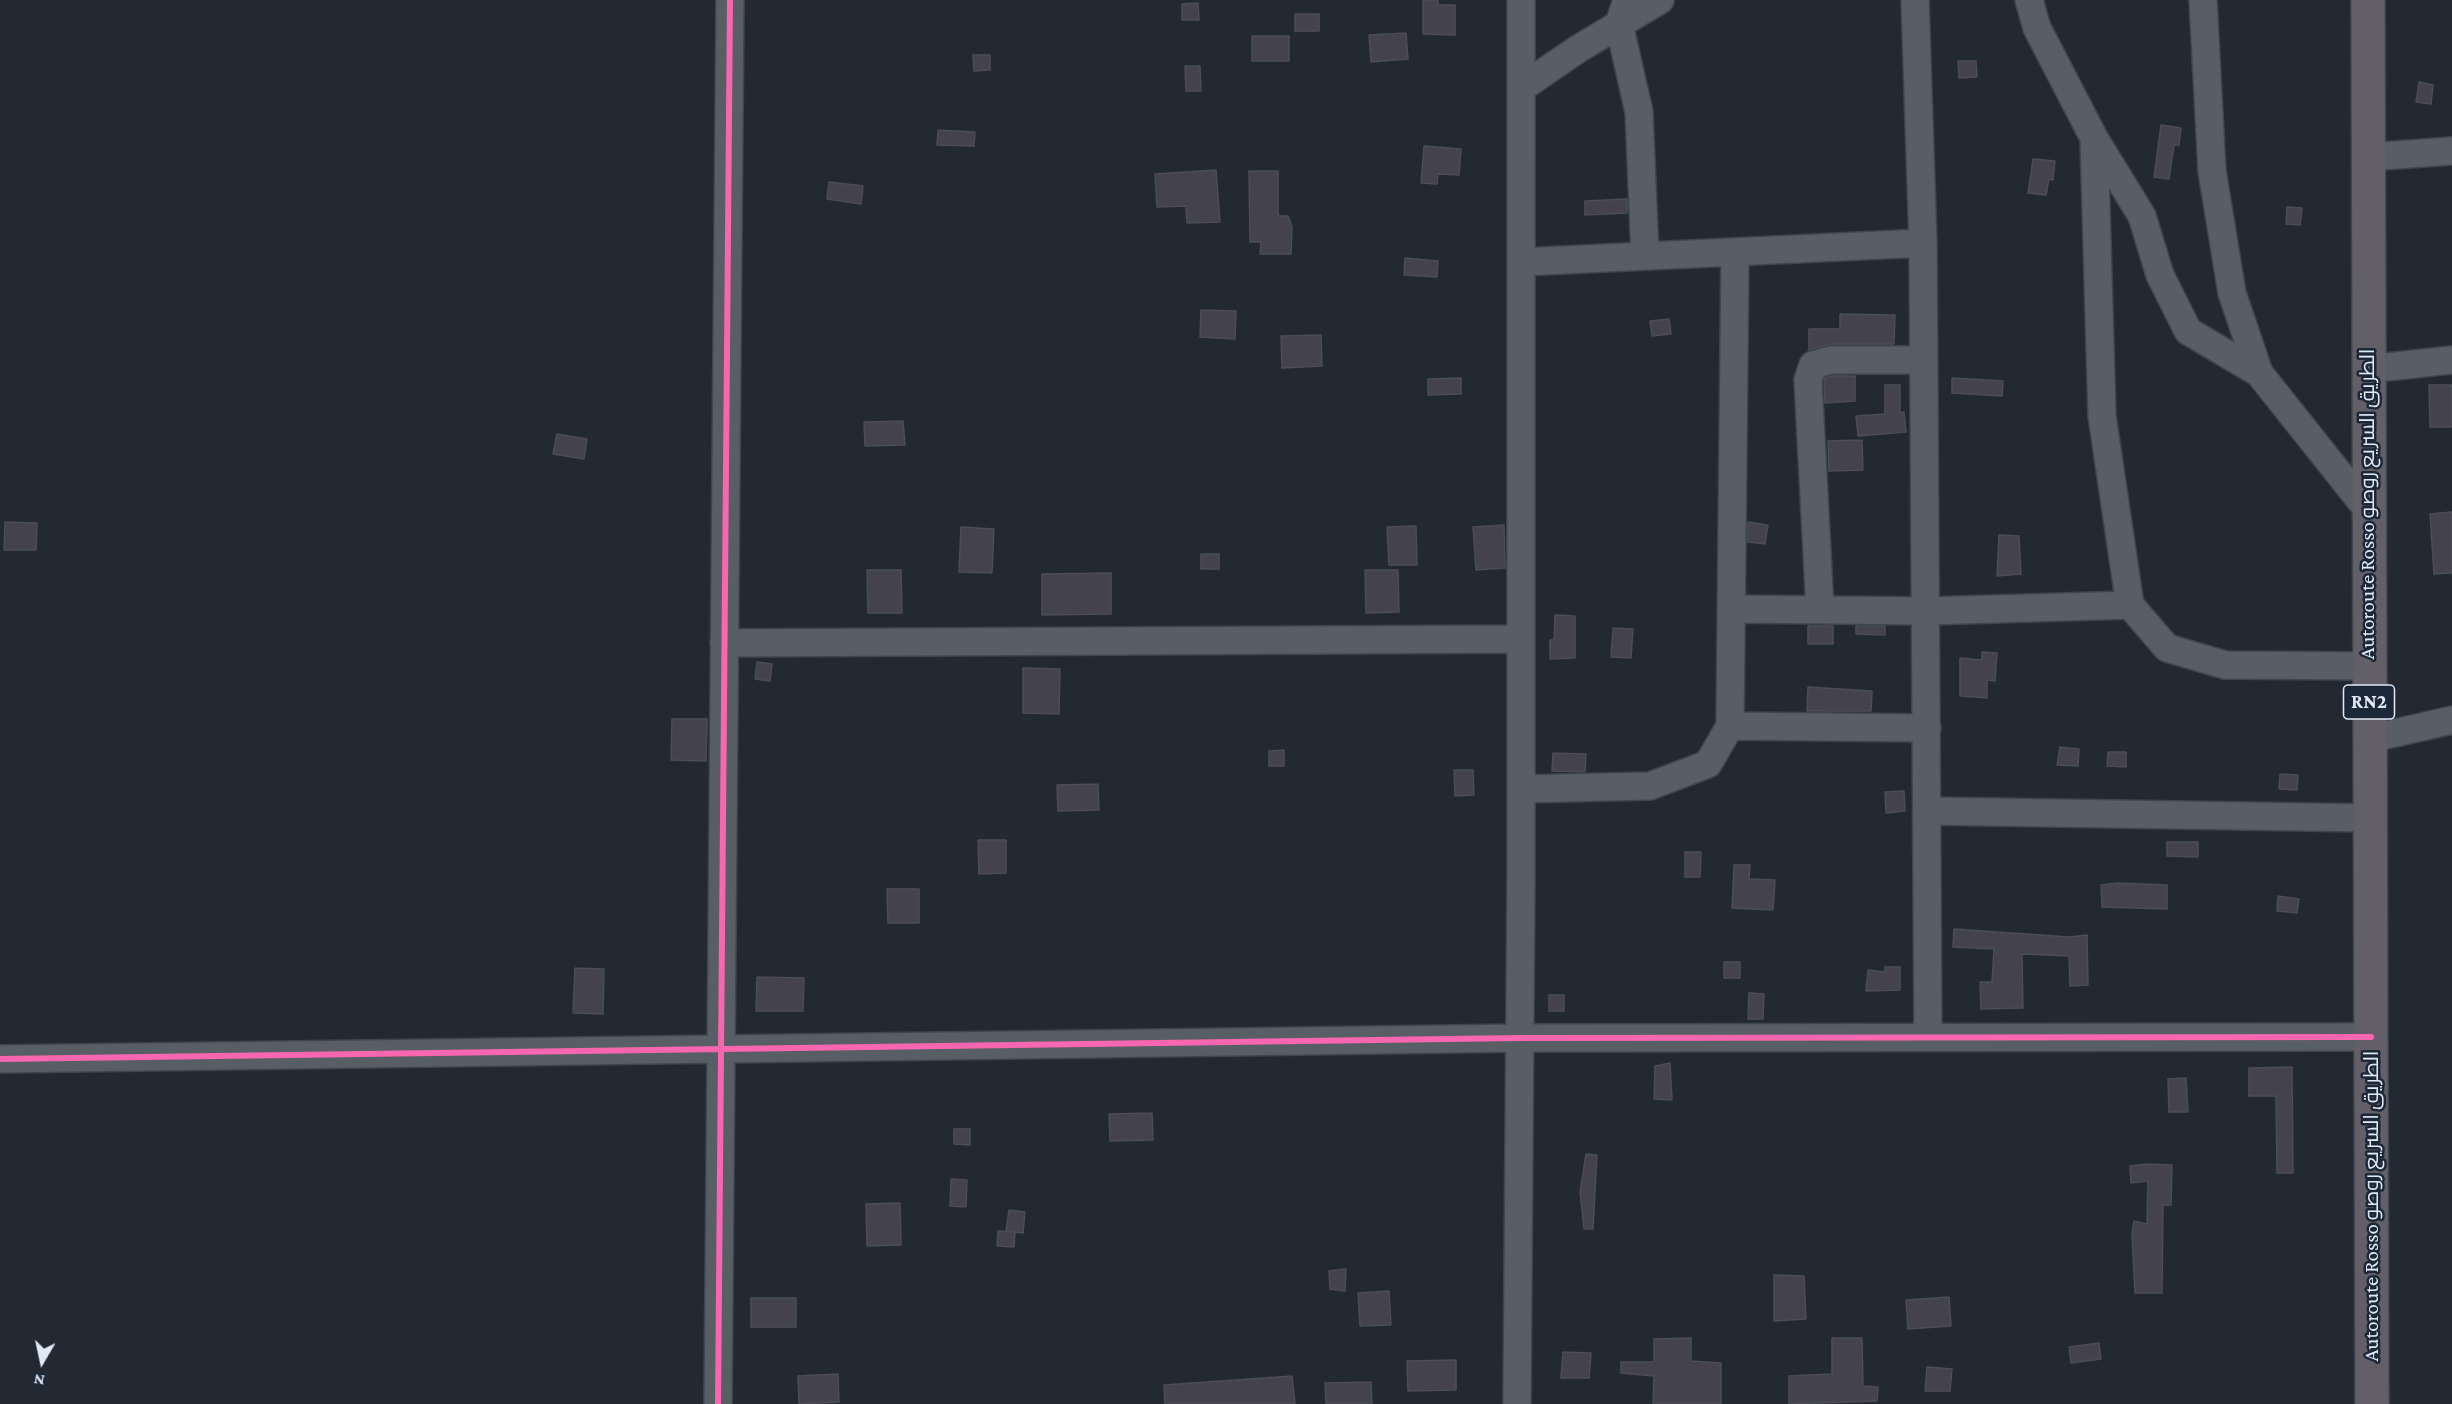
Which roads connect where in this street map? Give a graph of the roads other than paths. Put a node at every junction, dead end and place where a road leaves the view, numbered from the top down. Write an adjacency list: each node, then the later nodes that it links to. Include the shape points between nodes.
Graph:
1 (730, 0): 27 (street)
2 (1521, 0): 9 (street)
3 (1660, 0): 8 (street)
4 (1915, 0): 13 (street)
5 (2029, 0): 10 (street, via 2037,28)
6 (2203, 0): 20 (street, via 2212,171 2232,293)
7 (2368, 0): 12 (highway, Autoroute Rosso الطريق السريع روصو / RN2)
8 (1623, 12): 9 (street); 15 (street, via 1639,112)
9 (1521, 88): 16 (street)
10 (2094, 138): 20 (street, via 2142,216 2160,275 2188,331); 22 (street, via 2102,416)
11 (2452, 151): 12 (street)
12 (2368, 157): 19 (highway, Autoroute Rosso الطريق السريع روصو / RN2)
13 (1923, 243): 14 (street); 17 (street)
14 (1735, 252): 15 (street); 23 (street)
15 (1645, 256): 16 (street)
16 (1521, 262): 26 (street)
17 (1924, 360): 24 (street, via 1831,360 1814,365 1808,380); 25 (street)
18 (2452, 360): 19 (street)
19 (2368, 369): 21 (highway, Autoroute Rosso الطريق السريع روصو / RN2)
20 (2259, 373): 21 (street)
21 (2368, 510): 28 (highway, Autoroute Rosso الطريق السريع روصو / RN2)
22 (2130, 605): 25 (street); 28 (street, via 2167,648 2225,665)
23 (1731, 609): 24 (street); 30 (street)
24 (1820, 610): 25 (street)
25 (1927, 611): 31 (street)
26 (1521, 639): 27 (street); 33 (street)
27 (724, 644): 39 (street)
28 (2368, 666): 32 (highway, Autoroute Rosso الطريق السريع روصو / RN2)
29 (2452, 720): 32 (street)
30 (1730, 726): 31 (street); 33 (street, via 1708,764 1650,786)
31 (1927, 728): 34 (street)
32 (2369, 739): 35 (highway, Autoroute Rosso الطريق السريع روصو / RN2)
33 (1521, 789): 38 (street)
34 (1927, 811): 35 (street); 37 (street)
35 (2369, 818): 36 (highway, Autoroute Rosso الطريق السريع روصو / RN2)
36 (2371, 1036): 37 (street); 43 (highway, Autoroute Rosso الطريق السريع روصو / RN2)
37 (1928, 1037): 38 (street)
38 (1520, 1038): 39 (street); 42 (street)
39 (720, 1049): 40 (street); 41 (street)
40 (0, 1059)
41 (718, 1404)
42 (1517, 1404)
43 (2372, 1404)

